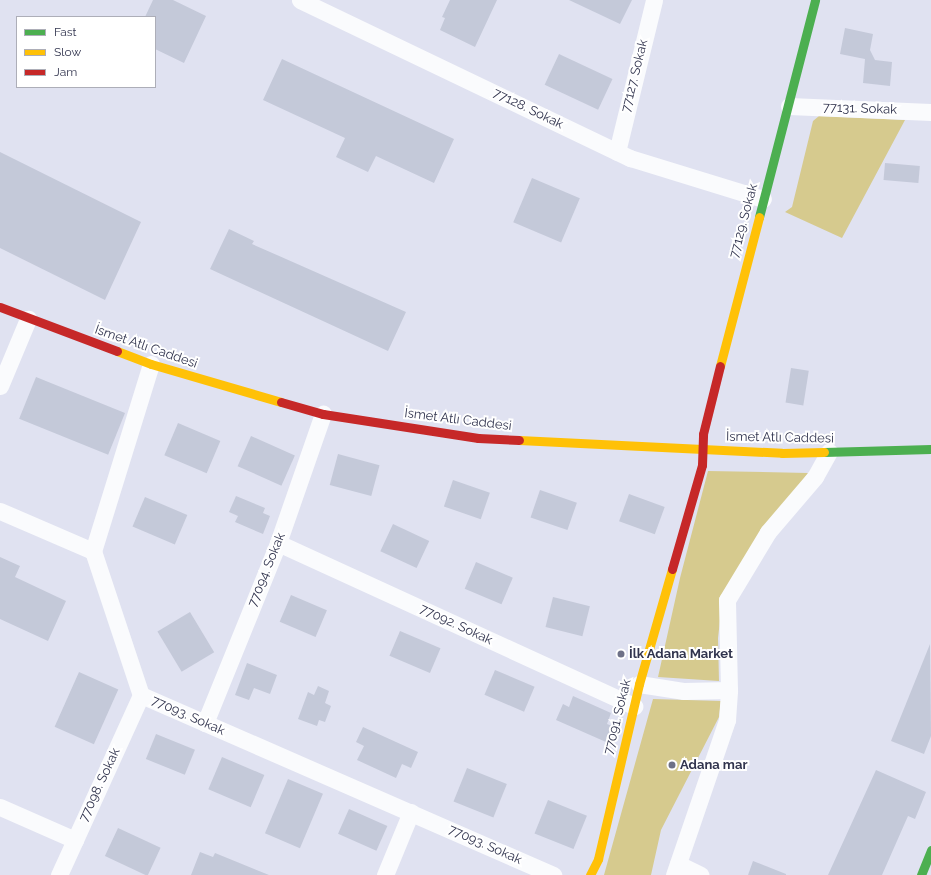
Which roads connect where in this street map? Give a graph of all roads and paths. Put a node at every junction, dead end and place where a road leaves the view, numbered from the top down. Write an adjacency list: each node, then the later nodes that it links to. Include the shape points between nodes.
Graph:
1 (300, 0): 6 (street, 77128. Sokak)
2 (654, 0): 6 (street, 77127. Sokak)
3 (815, 0): 4 (main road, 77129. Sokak)
4 (789, 106): 5 (street, 77131. Sokak); 7 (main road, 77129. Sokak)
5 (931, 112)
6 (617, 152): 7 (street, 77128. Sokak)
7 (763, 200): 13 (main road, 77129. Sokak)
8 (0, 307): 9 (main road, İsmet Atlı Caddesi)
9 (28, 319): 10 (main road, İsmet Atlı Caddesi); 11 (street)
10 (151, 364): 12 (main road, İsmet Atlı Caddesi); 18 (street)
11 (0, 386)
12 (323, 414): 13 (main road, İsmet Atlı Caddesi, via 478,438); 17 (street, 77094. Sokak)
13 (701, 449): 15 (main road, İsmet Atlı Caddesi, via 782,453); 19 (main road, 77091. Sokak, via 702,465)
14 (931, 449): 15 (main road, İsmet Atlı Caddesi)
15 (829, 452): 20 (street, via 815,477 768,532 727,600)
16 (0, 512): 18 (street)
17 (278, 543): 22 (street, 77092. Sokak); 23 (street, 77094. Sokak)
18 (93, 552): 21 (street, 77093. Sokak)
19 (639, 684): 20 (street, via 684,691); 22 (main road, 77091. Sokak)
20 (729, 690): 28 (street, via 726,720)
21 (141, 695): 23 (street, 77093. Sokak); 26 (street, 77098. Sokak)
22 (634, 706): 32 (main road, 77091. Sokak, via 598,859)
23 (205, 723): 25 (street, 77093. Sokak)
24 (0, 807): 26 (street)
25 (411, 812): 30 (street); 31 (street, 77093. Sokak)
26 (74, 840): 29 (street, 77098. Sokak)
27 (931, 850): 34 (main road)
28 (676, 869): 33 (street)
29 (65, 873)
30 (385, 875)
31 (553, 875)
32 (590, 875)
33 (701, 875)
34 (921, 875)

